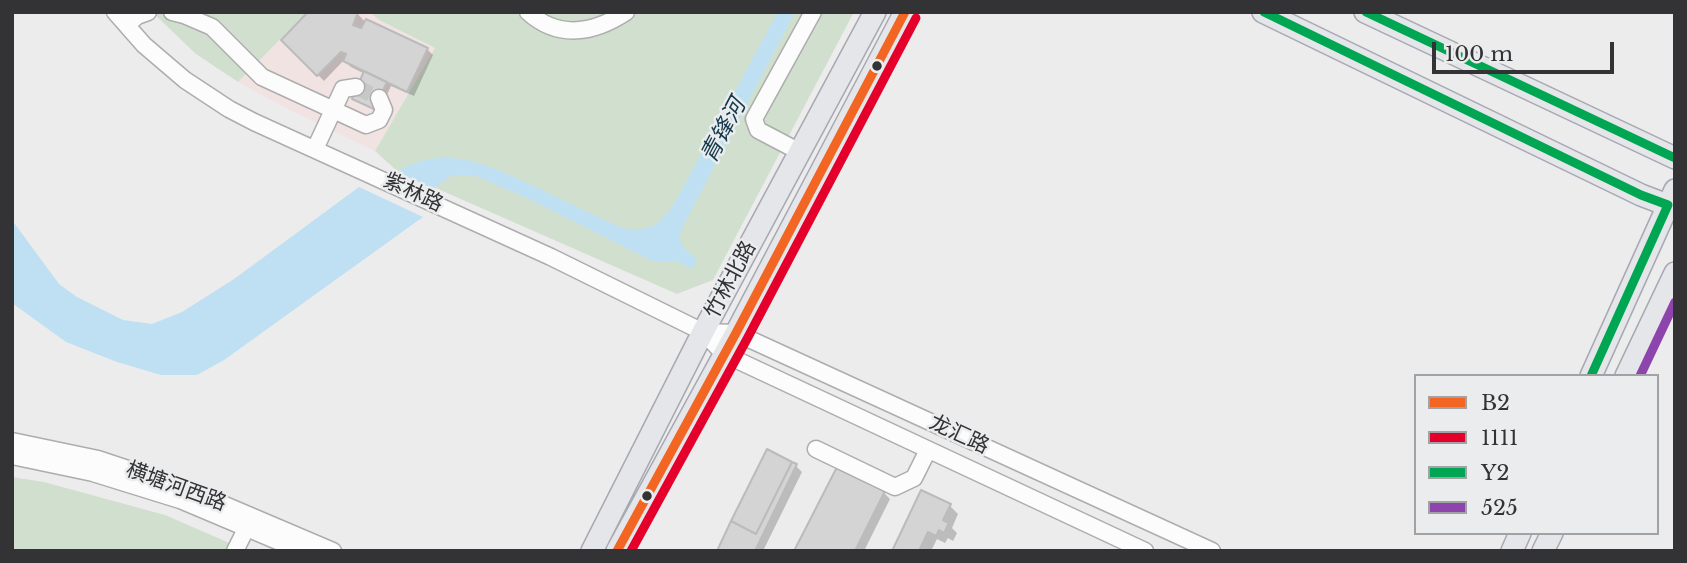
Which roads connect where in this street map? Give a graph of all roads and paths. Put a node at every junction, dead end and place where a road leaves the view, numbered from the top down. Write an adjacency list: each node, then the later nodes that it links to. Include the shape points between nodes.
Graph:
1 (114, 12): 11 (street, 紫林路)
2 (148, 12): 11 (street)
3 (172, 12): 14 (street, via 212,27 262,77)
4 (528, 12): 5 (street, via 550,27 576,32 609,23)
5 (626, 12)
6 (813, 12): 16 (street, via 754,119 758,130)
7 (876, 12): 16 (main road, 竹林北路)
8 (1263, 12): 18 (main road, via 1641,195)
9 (1365, 12): 17 (main road)
10 (904, 14): 21 (main road, 竹林北路)
11 (127, 25): 15 (street, 紫林路, via 185,80 254,122)
12 (356, 87): 14 (street, via 343,89)
13 (379, 98): 14 (street, via 384,110 379,120 366,125)
14 (332, 110): 15 (street)
15 (315, 149): 20 (street, 紫林路)
16 (800, 152): 20 (main road, 竹林北路)
17 (1675, 158)
18 (1672, 201): 23 (main road)
19 (1675, 273): 24 (main road)
20 (703, 331): 21 (street, 龙汇路); 22 (street, 紫林路); 36 (main road, 竹林北路)
21 (736, 333): 22 (main road, 竹林北路); 38 (street, 龙汇路)
22 (724, 355): 27 (street, 龙汇路); 37 (main road, 竹林北路)
23 (1592, 374)
24 (1627, 374)
25 (12, 441): 35 (street, 横塘河西路, via 98,459 185,488)
26 (816, 449): 27 (street, via 895,487 914,478)
27 (928, 450): 32 (street, 龙汇路)
28 (12, 456): 29 (street, 横塘河西路, via 93,473)
29 (247, 527): 33 (street); 34 (street, 横塘河西路)
30 (1519, 535): 39 (main road)
31 (1551, 535): 40 (main road)
32 (1141, 550)
33 (235, 551)
34 (302, 551)
35 (333, 551)
36 (592, 551)
37 (617, 551)
38 (1212, 551)
39 (1512, 551)
40 (1543, 551)

